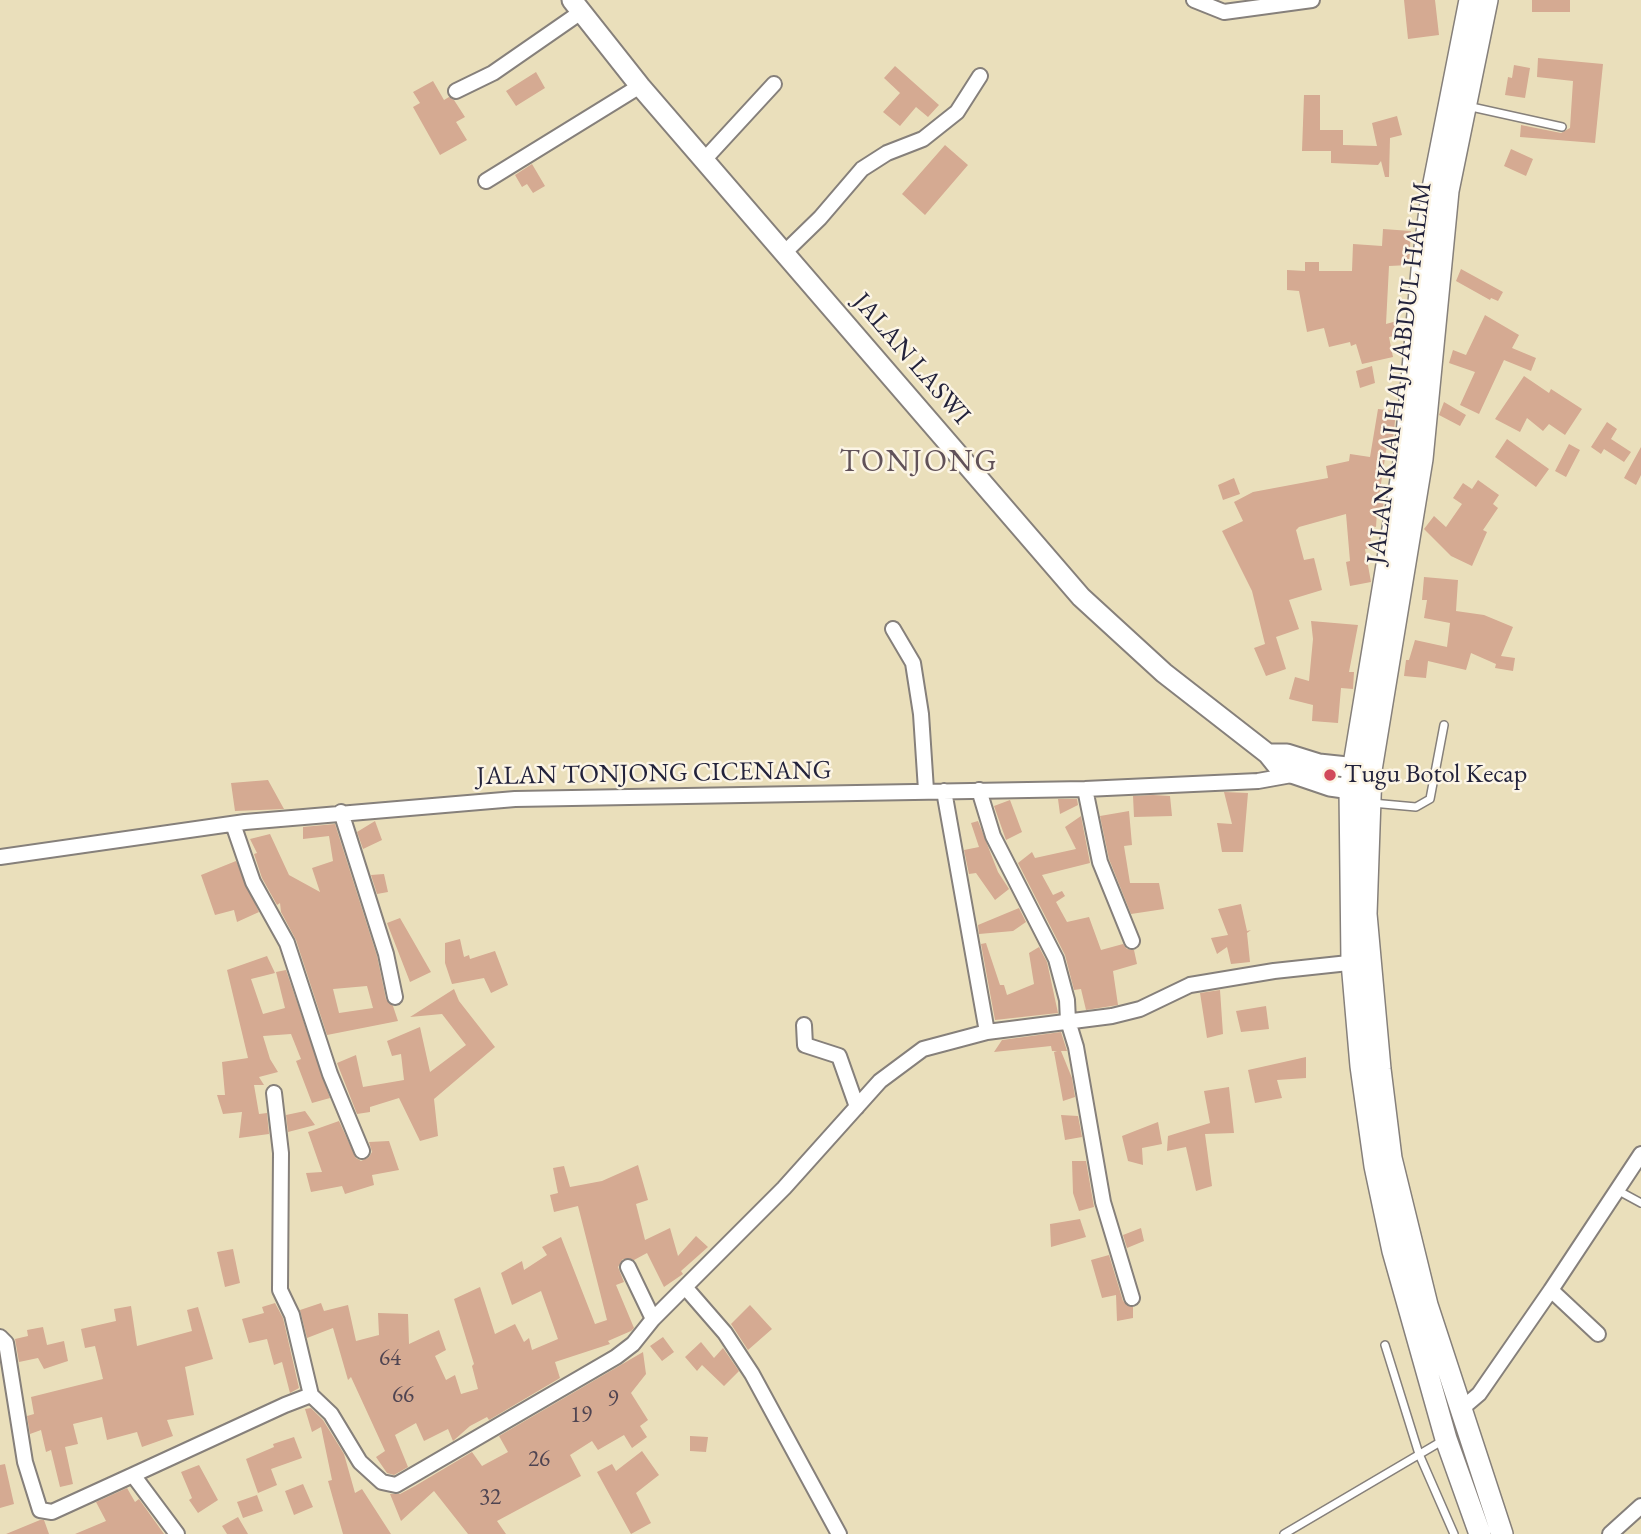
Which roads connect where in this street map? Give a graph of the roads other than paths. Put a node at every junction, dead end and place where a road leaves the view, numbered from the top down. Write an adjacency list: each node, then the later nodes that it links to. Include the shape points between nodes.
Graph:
1 (1194, 0): 2 (street, via 1224,12)
2 (1312, 0)
3 (1470, 0): 15 (main road, JALAN KIAI HAJI ABDUL HALIM, via 1433,188)
4 (1487, 0): 10 (main road, JALAN KIAI HAJI ABDUL HALIM)
5 (577, 6): 8 (main road, JALAN LASWI); 9 (street, via 494,73)
6 (981, 76): 14 (street, via 957,112 923,139 862,169)
7 (774, 84): 12 (street)
8 (640, 86): 12 (main road, JALAN LASWI); 13 (street)
9 (456, 91)
10 (1467, 106): 11 (lane); 15 (main road, JALAN KIAI HAJI ABDUL HALIM)
11 (1562, 127)
12 (704, 160): 14 (main road, JALAN LASWI)
13 (486, 181)
14 (784, 253): 18 (main road, JALAN LASWI, via 1081,597 1164,674 1268,754 1287,754)
15 (1429, 288): 19 (main road, JALAN KIAI HAJI ABDUL HALIM, via 1422,459)
16 (894, 629): 21 (street, via 913,663)
17 (1444, 725): 19 (lane, via 1430,799 1416,807)
18 (1300, 768): 19 (main road, JALAN LASWI); 20 (street, JALAN TONJONG CICENANG, via 1226,783)
19 (1362, 784): 28 (main road, JALAN KIAI HAJI ABDUL HALIM, via 1366,914)
20 (1085, 789): 22 (street, JALAN TONJONG CICENANG); 27 (street, via 1100,862)
21 (926, 790): 23 (street, JALAN TONJONG CICENANG); 24 (street, JALAN TONJONG CICENANG, via 515,799)
22 (979, 790): 23 (street, JALAN TONJONG CICENANG); 30 (street, via 993,836 1056,959)
23 (944, 791): 32 (street)
24 (341, 812): 25 (street, JALAN TONJONG CICENANG); 29 (street, via 386,954)
25 (233, 824): 26 (street, JALAN TONJONG CICENANG); 35 (street, via 253,882 287,943 330,1074)
26 (0, 857)
27 (1132, 941)
28 (1361, 961): 30 (street, via 1189,985 1140,1009); 48 (main road, JALAN KIAI HAJI ABDUL HALIM, via 1391,1158 1427,1305); 49 (main road, JALAN KIAI HAJI ABDUL HALIM, via 1375,1166 1393,1251)
29 (395, 998)
30 (1068, 1021): 32 (street); 42 (street, via 1103,1202)
31 (804, 1025): 34 (street, via 805,1045 839,1056)
32 (986, 1032): 34 (street, via 923,1049 880,1081)
33 (274, 1093): 47 (street, via 281,1153 280,1290 292,1315)
34 (857, 1107): 40 (street)
35 (362, 1150)
36 (1641, 1154): 37 (street)
37 (1617, 1190): 38 (lane); 41 (street)
38 (1641, 1203)
39 (628, 1267): 43 (street)
40 (685, 1287): 43 (street); 54 (street, via 752,1374)
41 (1551, 1290): 44 (street); 48 (street, via 1479,1394)
42 (1132, 1298)
43 (653, 1320): 47 (street, via 616,1357 396,1485 382,1482 360,1462 331,1414)
44 (1598, 1334)
45 (0, 1337): 51 (street, via 6,1343 25,1462 40,1510 52,1512)
46 (1385, 1345): 50 (lane)
47 (311, 1395): 51 (street)
48 (1460, 1410): 58 (main road, JALAN KIAI HAJI ABDUL HALIM)
49 (1446, 1439): 50 (lane); 57 (main road, JALAN KIAI HAJI ABDUL HALIM)
50 (1419, 1454): 55 (lane); 56 (lane)
51 (133, 1475): 53 (street)
52 (1641, 1506): 59 (street)
53 (177, 1534)
54 (839, 1534)
55 (1284, 1534)
56 (1454, 1534)
57 (1480, 1534)
58 (1502, 1534)
59 (1610, 1534)

